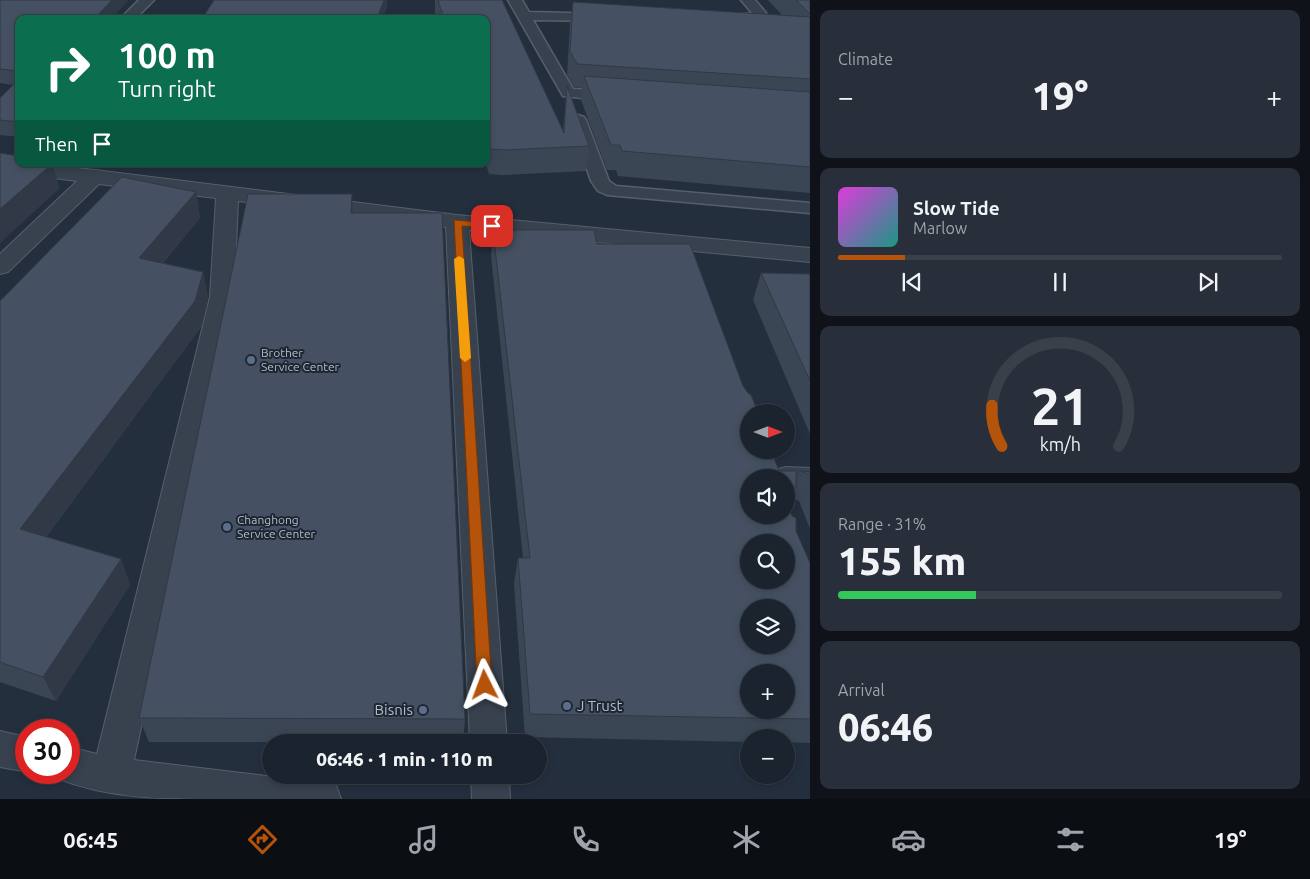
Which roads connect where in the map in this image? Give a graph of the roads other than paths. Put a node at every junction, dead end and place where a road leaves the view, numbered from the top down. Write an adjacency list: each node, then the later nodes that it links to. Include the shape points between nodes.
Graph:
1 (147, 0): 4 (lane)
2 (515, 0): 5 (lane)
3 (748, 0): 7 (lane, via 759,12 757,17)
4 (132, 15)
5 (524, 16): 6 (lane); 8 (lane)
6 (620, 17)
7 (717, 18)
8 (568, 93): 9 (lane); 15 (lane, via 604,187 613,191)
9 (626, 98)
10 (0, 165): 11 (street)
11 (15, 167)
12 (17, 167): 13 (street)
13 (95, 176): 14 (street); 19 (street)
14 (228, 195): 16 (street); 27 (street, via 222,297)
15 (810, 208)
16 (457, 222): 17 (street); 23 (street)
17 (686, 243): 18 (street); 20 (street)
18 (810, 255)
19 (0, 267)
20 (697, 270)
21 (795, 476): 22 (street)
22 (810, 479)
23 (488, 734)
24 (0, 748): 25 (street)
25 (15, 752)
26 (80, 768): 27 (street)
27 (111, 776): 29 (street)
28 (490, 784): 30 (street)
29 (322, 799)
30 (491, 799)

